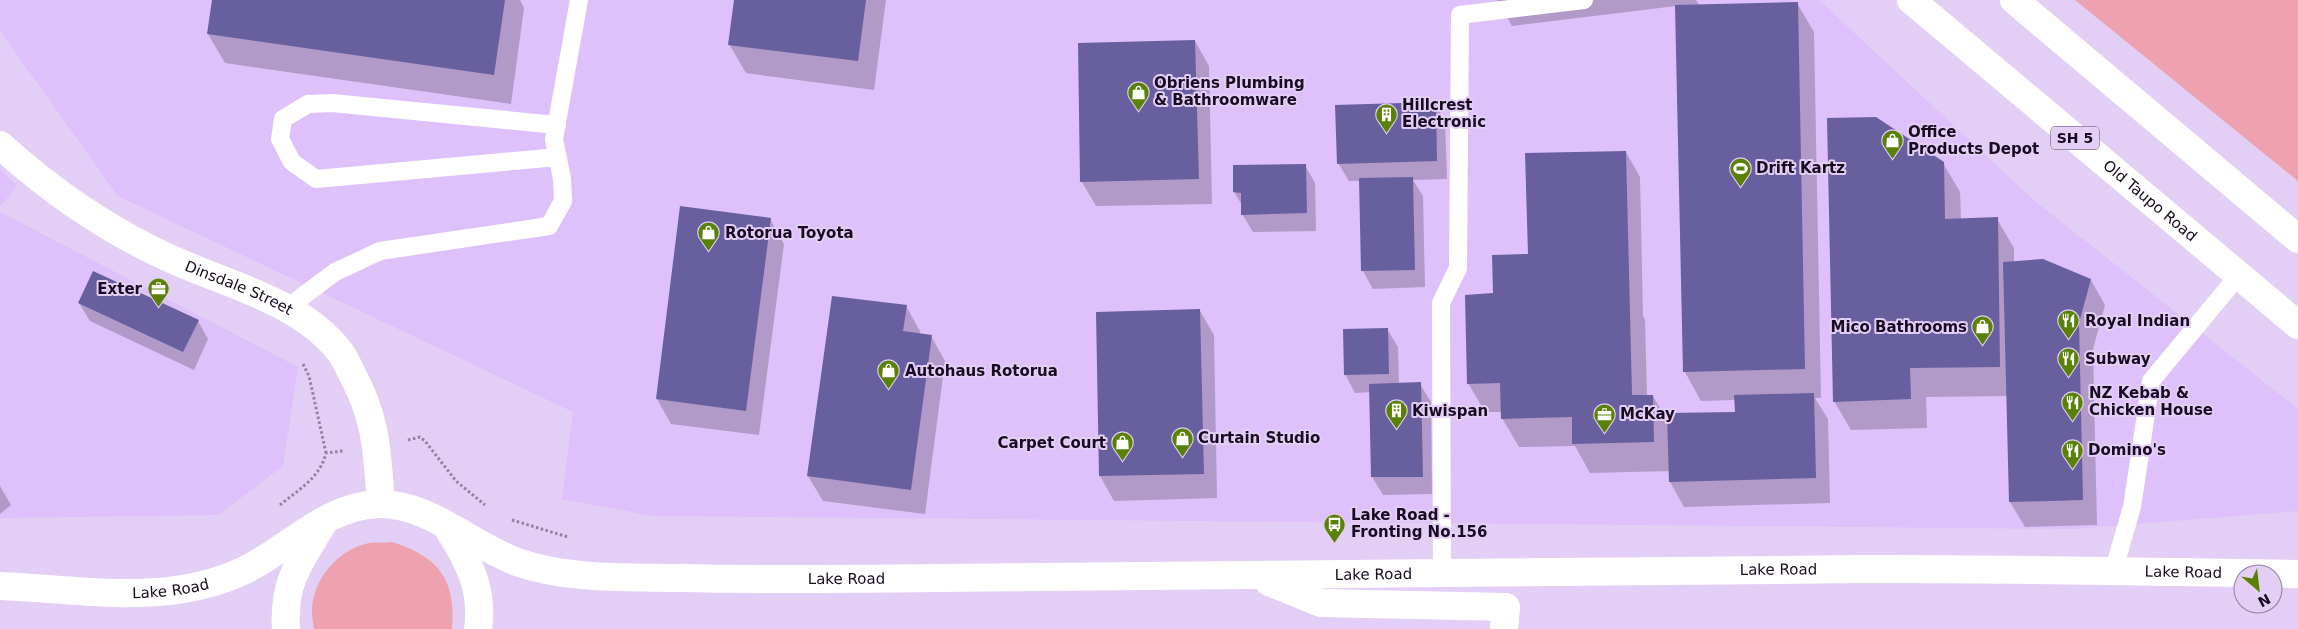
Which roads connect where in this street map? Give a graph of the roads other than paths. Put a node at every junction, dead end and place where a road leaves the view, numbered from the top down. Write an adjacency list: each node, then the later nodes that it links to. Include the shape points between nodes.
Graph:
1 (579, 0): 5 (lane)
2 (1584, 0): 17 (lane, via 1460,15 1458,268 1441,303)
3 (1911, 0): 9 (main road, Old Taupo Road / SH 5)
4 (2014, 0): 8 (main road)
5 (557, 125): 7 (lane, via 554,138); 7 (lane, via 332,103 308,104 283,119 280,139 292,162 316,179)
6 (0, 145): 10 (main road, Dinsdale Street, via 37,177 105,226 169,258)
7 (558, 157): 10 (lane, via 563,201 549,226 380,251 335,272)
8 (2298, 239)
9 (2238, 276): 11 (main road, Old Taupo Road / SH 5); 15 (lane, via 2151,381 2132,507)
10 (286, 308): 12 (main road, Dinsdale Street, via 316,327 341,353 364,394 375,429)
11 (2298, 325)
12 (382, 504): 13 (main road, Lake Road, via 352,508); 14 (main road, Lake Road, via 414,510)
13 (325, 519): 19 (main road, Lake Road, via 241,572 184,590 147,594); 20 (main road, via 292,575 285,609)
14 (446, 526): 18 (main road, Lake Road, via 520,562 584,576 712,579); 21 (main road, via 463,551 474,577 480,611)
15 (2113, 572): 16 (main road, Lake Road); 17 (main road, Lake Road, via 1889,569)
16 (2298, 574)
17 (1442, 575): 18 (main road, Lake Road)
18 (1258, 578): 22 (main road, Lake Road, via 1320,603 1506,607)
19 (0, 586)
20 (286, 629)
21 (478, 629)
22 (1504, 629)

